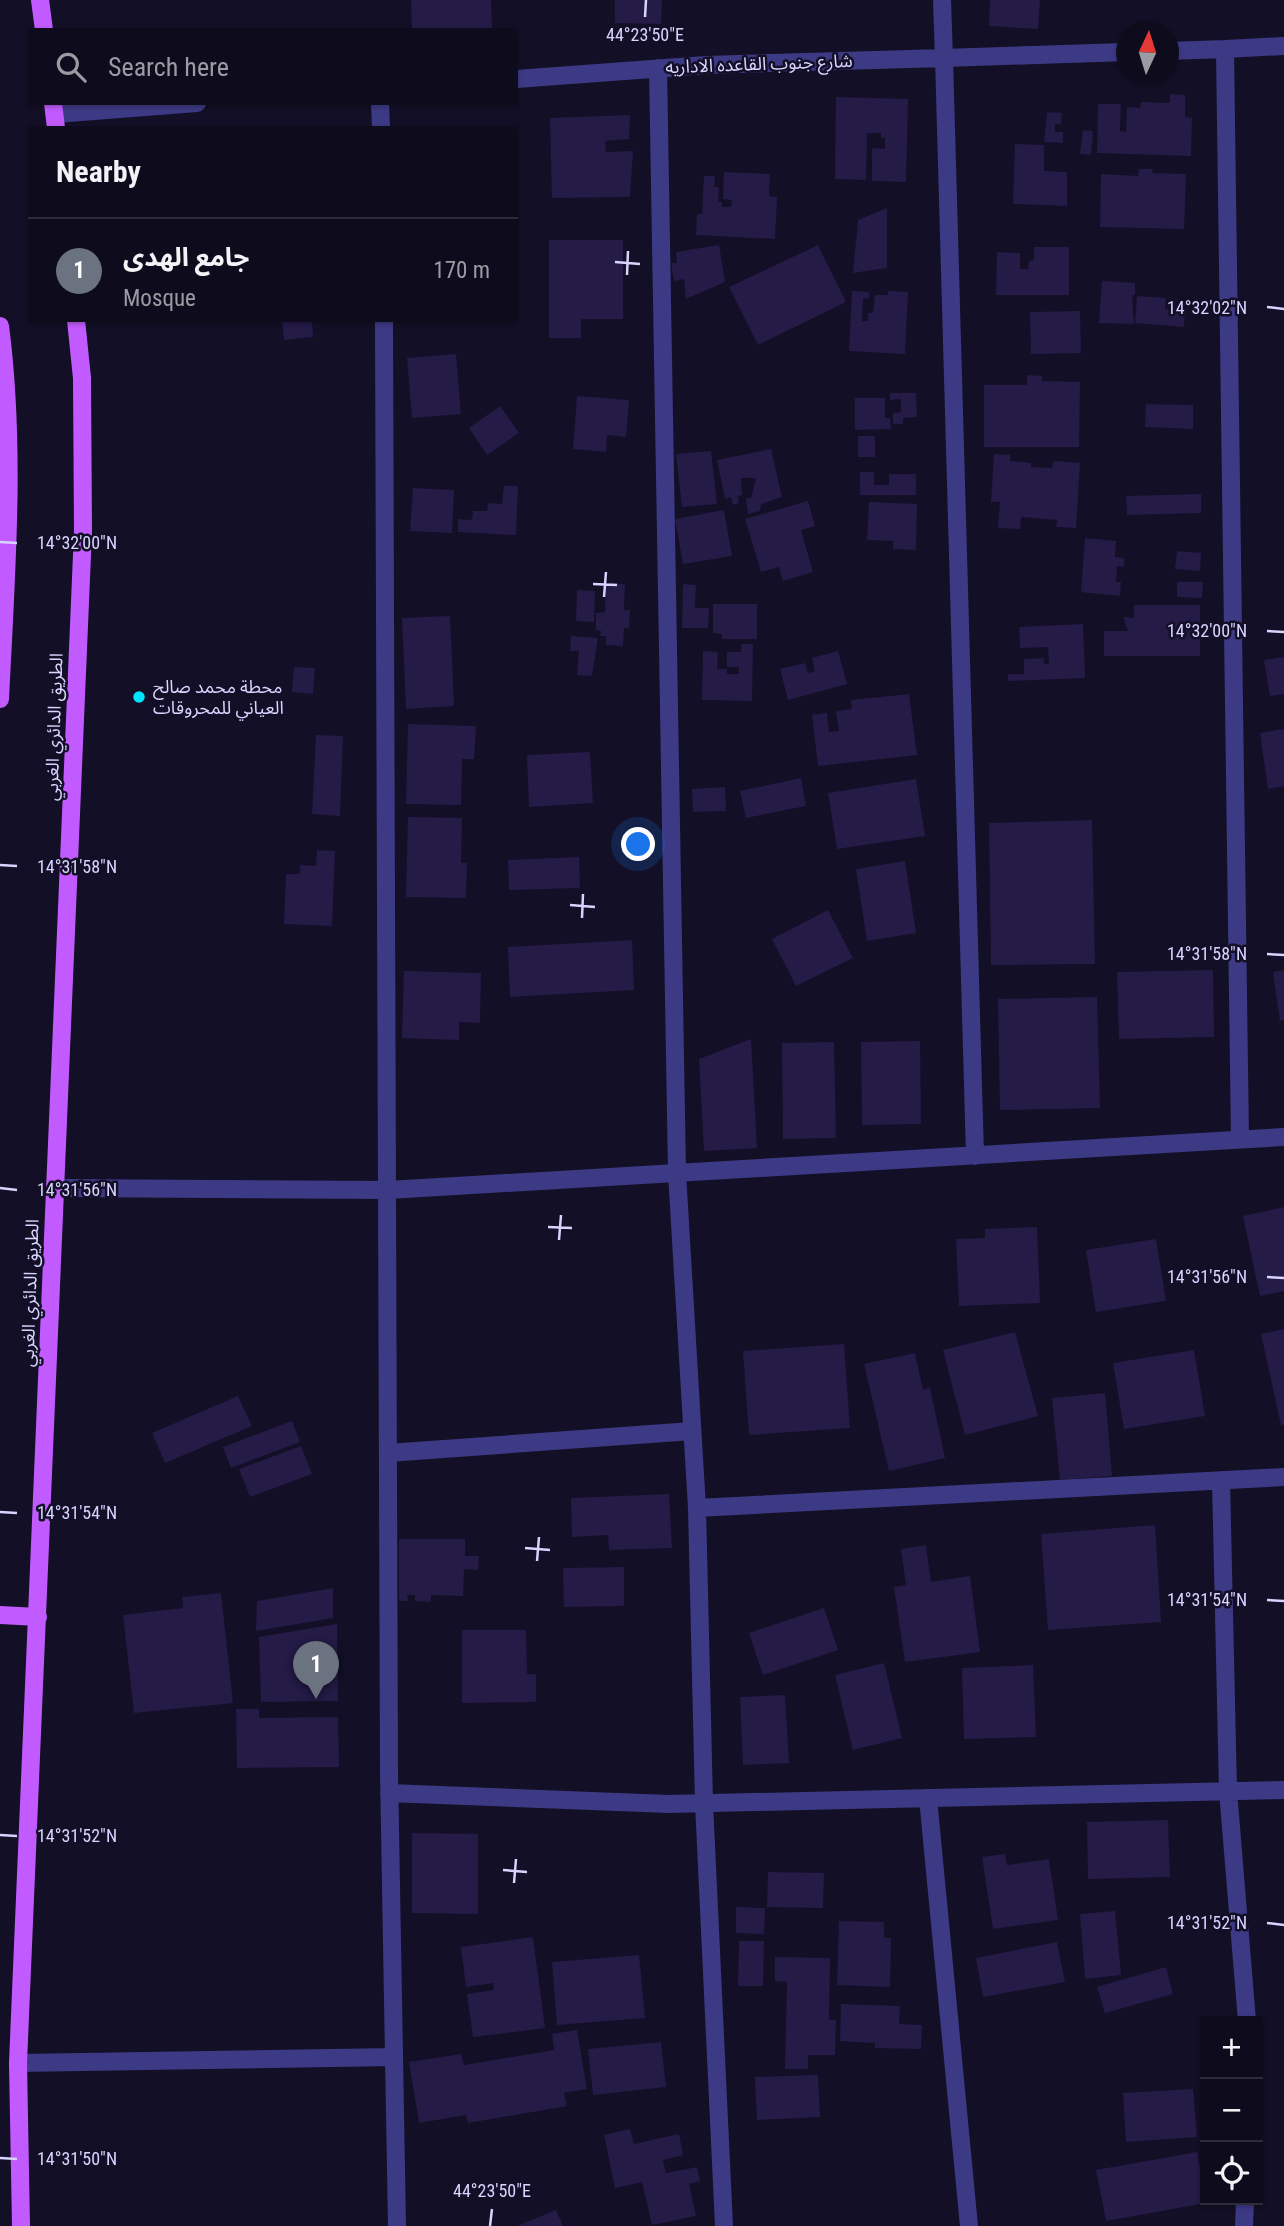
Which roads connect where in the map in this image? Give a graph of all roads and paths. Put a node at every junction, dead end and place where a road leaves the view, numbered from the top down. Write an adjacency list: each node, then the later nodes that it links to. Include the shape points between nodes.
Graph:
1 (40, 0): 3 (main road)
2 (942, 0): 8 (street)
3 (44, 28)
4 (1284, 46): 5 (street)
5 (1226, 49): 6 (street); 21 (street)
6 (1179, 51)
7 (1116, 52): 8 (street, شارع جنوب القاعده الاداريه)
8 (944, 58): 9 (street, شارع جنوب القاعده الاداريه); 22 (street)
9 (658, 68): 10 (street, شارع جنوب القاعده الاداريه); 23 (street)
10 (518, 79)
11 (173, 105): 13 (street)
12 (380, 105): 14 (street)
13 (55, 115)
14 (381, 126)
15 (76, 322): 24 (main road, الطريق الدائري الغربي, via 82,378 83,531)
16 (384, 322): 25 (street)
17 (0, 326): 18 (main road, via 7,382)
18 (4, 532): 19 (main road)
19 (0, 699)
20 (1284, 1137): 21 (street)
21 (1240, 1140): 22 (street)
22 (975, 1156): 23 (street)
23 (677, 1173): 25 (street); 26 (street)
24 (56, 1188): 25 (street); 32 (main road, الطريق الدائري الغربي)
25 (388, 1190): 27 (street)
26 (692, 1431): 27 (street); 30 (street)
27 (388, 1453): 35 (street)
28 (1284, 1477): 29 (street)
29 (1221, 1480): 30 (street); 34 (street)
30 (697, 1508): 37 (street)
31 (0, 1615): 32 (main road)
32 (38, 1617): 40 (main road, الطريق الدائري الغربي)
33 (1284, 1790): 34 (street)
34 (1228, 1791): 36 (street); 38 (street)
35 (389, 1793): 37 (street); 39 (street)
36 (928, 1798): 37 (street); 45 (street)
37 (704, 1803): 44 (street)
38 (1247, 2016)
39 (394, 2057): 40 (street); 43 (street)
40 (18, 2063): 42 (main road, الطريق الدائري الغربي)
41 (1245, 2205): 46 (street)
42 (21, 2226)
43 (397, 2226)
44 (724, 2226)
45 (969, 2226)
46 (1244, 2226)

